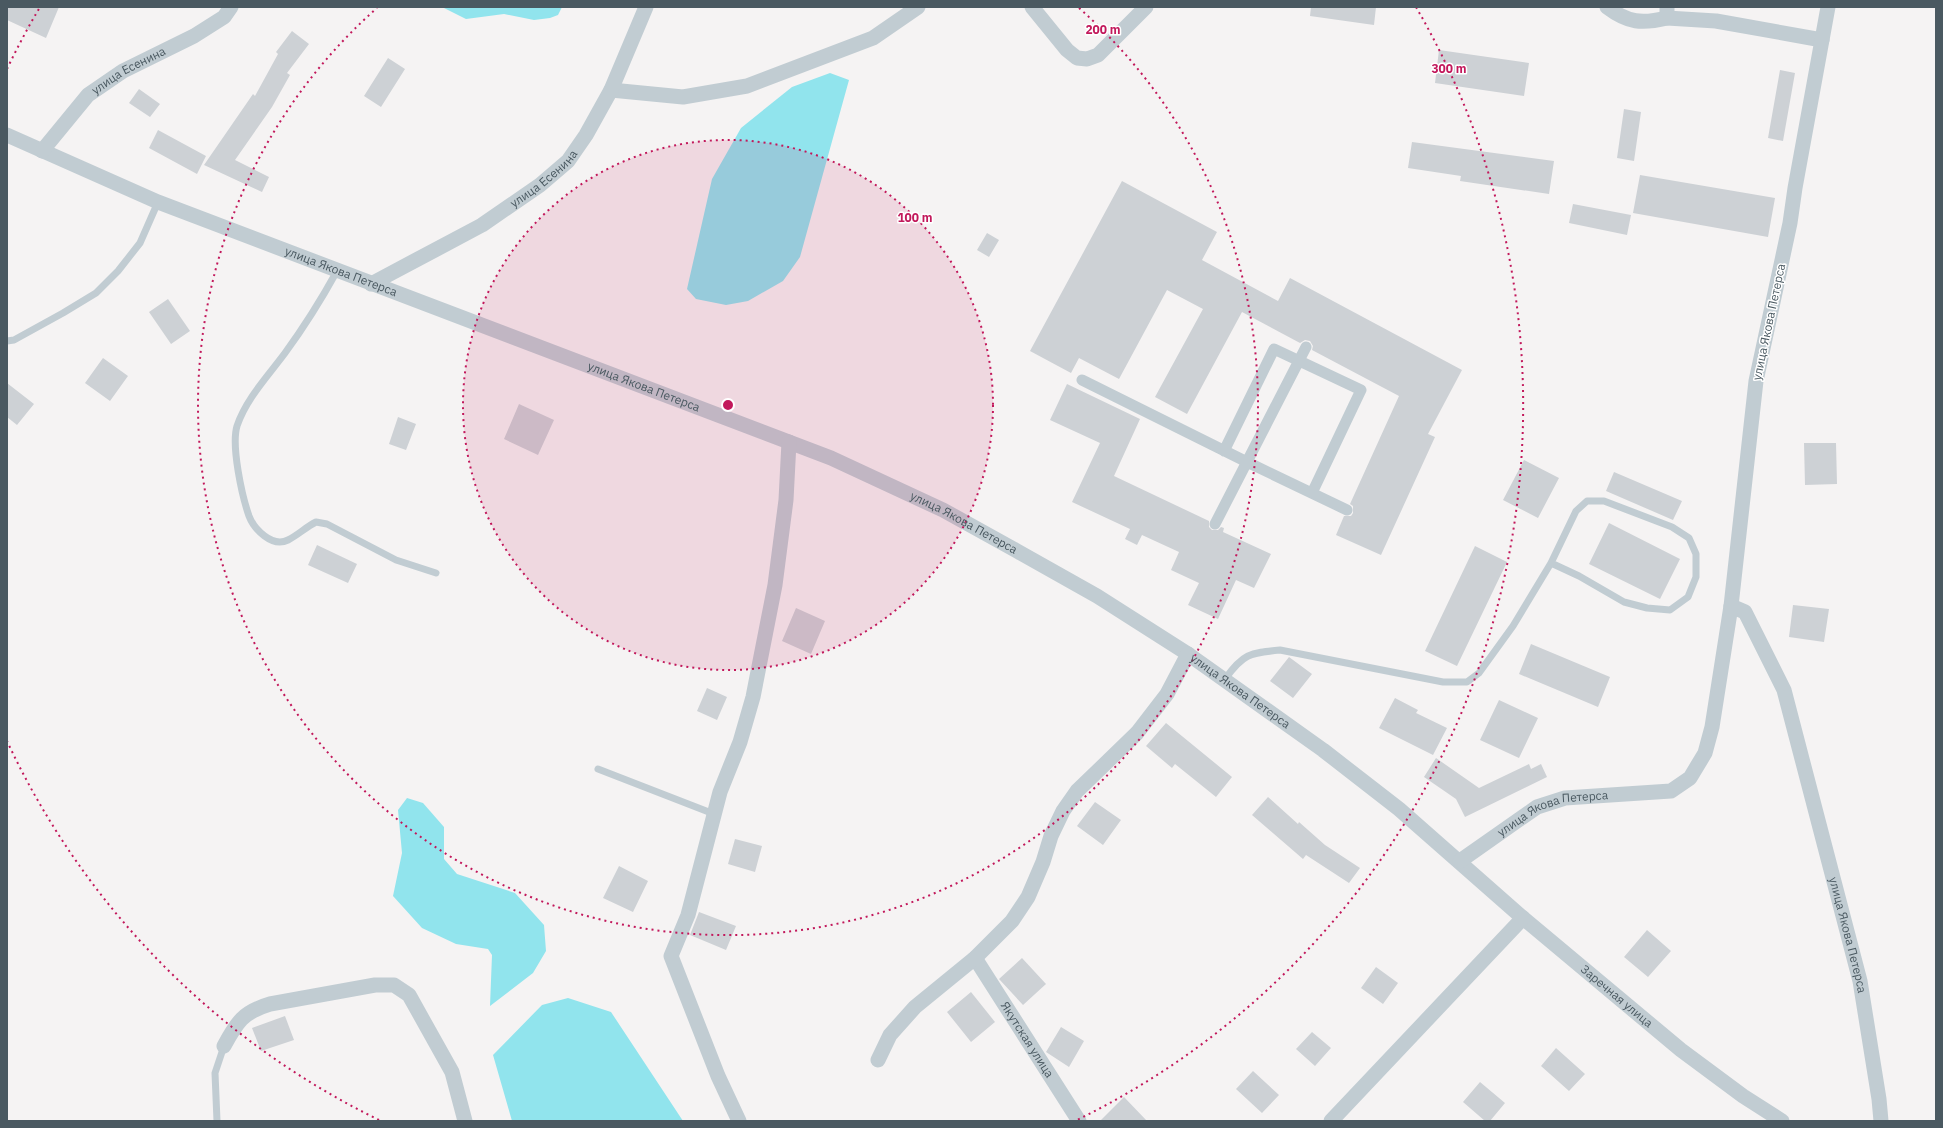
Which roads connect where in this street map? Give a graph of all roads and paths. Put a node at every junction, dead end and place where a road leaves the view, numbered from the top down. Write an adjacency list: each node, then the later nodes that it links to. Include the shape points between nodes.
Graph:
1 (231, 7): 12 (street, улица Есенина, via 224,17 194,36 123,71 88,95)
2 (646, 7): 10 (street, улица Есенина)
3 (918, 7): 10 (street, via 873,38 747,86 683,97)
4 (1032, 7): 5 (street, via 1076,58 1087,59 1098,55)
5 (1146, 7)
6 (1607, 7): 8 (street, via 1628,19 1646,23)
7 (1828, 7): 9 (street, улица Якова Петерса)
8 (1667, 12): 9 (street)
9 (1822, 40): 28 (street, улица Якова Петерса, via 1790,223 1756,381)
10 (611, 90): 15 (street, улица Есенина, via 586,135 572,154 540,185 482,225)
11 (7, 135): 12 (street, улица Якова Петерса)
12 (42, 151): 13 (street, улица Якова Петерса)
13 (158, 202): 14 (street, улица Якова Петерса); 16 (lane, via 140,243 96,293 14,340)
14 (337, 271): 15 (street, улица Якова Петерса); 27 (lane, via 319,305 247,405 237,428 236,454 244,502 258,531 271,540 287,541 316,522 327,524 396,560)
15 (371, 284): 20 (street, улица Якова Петерса)
16 (7, 341)
17 (1306, 347): 18 (street)
18 (1299, 360): 21 (street, via 1274,349); 22 (street); 23 (street, via 1361,390)
19 (1082, 380): 21 (street)
20 (789, 442): 29 (street, улица Якова Петерса, via 831,458 943,510 1097,596); 32 (street, via 786,500 775,585 753,697)
21 (1224, 451): 22 (street)
22 (1247, 462): 23 (street); 25 (street)
23 (1312, 493): 24 (street)
24 (1348, 510)
25 (1215, 524)
26 (1551, 563): 26 (lane, via 1576,512 1587,500 1604,501 1672,527 1689,538 1696,554 1696,577 1688,597 1670,610 1647,608 1624,602); 30 (lane, via 1513,626 1479,673 1467,682 1443,682 1280,650 1254,652 1237,662)
27 (436, 573)
28 (1731, 606): 33 (street, улица Якова Петерса, via 1706,753 1690,778 1671,791 1565,798 1537,807); 44 (street, улица Якова Петерса, via 1745,612 1784,690 1860,981)
29 (1188, 654): 30 (street, улица Якова Петерса); 35 (street, via 1166,694 1137,733 1077,791 1063,811 1051,836 1028,897 1012,921)
30 (1225, 679): 33 (street, улица Якова Петерса, via 1393,804)
31 (598, 769): 32 (lane)
32 (714, 814): 40 (street, via 688,915 671,956)
33 (1460, 861): 34 (street, Заречная улица)
34 (1523, 918): 42 (street); 43 (street, Заречная улица, via 1681,1050)
35 (975, 958): 37 (street, via 915,1007 890,1035); 41 (street, Якутская улица)
36 (224, 1046): 38 (lane, via 215,1073); 39 (street, via 235,1024 254,1008 375,985 394,985 409,995 452,1072)
37 (878, 1060)
38 (217, 1121)
39 (465, 1121)
40 (739, 1121)
41 (1079, 1121)
42 (1331, 1121)
43 (1782, 1121)
44 (1881, 1121)

